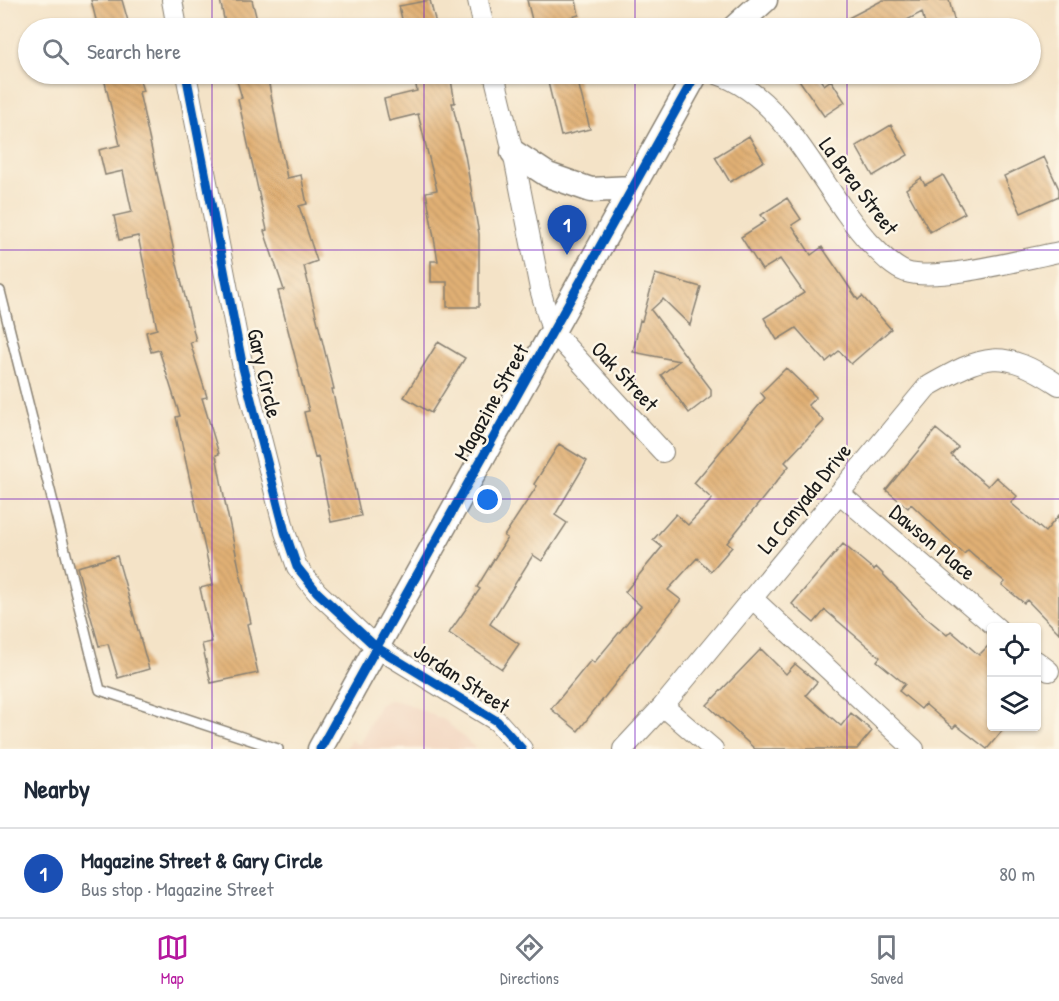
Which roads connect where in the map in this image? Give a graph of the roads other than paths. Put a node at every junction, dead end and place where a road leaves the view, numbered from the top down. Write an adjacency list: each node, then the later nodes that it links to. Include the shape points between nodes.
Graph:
1 (172, 0): 4 (street)
2 (478, 0): 5 (street)
3 (765, 0): 6 (street)
4 (175, 18)
5 (482, 18)
6 (745, 18)
7 (188, 84): 21 (street, Gary Circle, via 243,368 285,532 297,567 317,592)
8 (496, 84): 11 (street)
9 (690, 84): 12 (street, Magazine Street)
10 (739, 84): 13 (street, La Brea Street, via 771,106 855,226 886,259 906,272 952,274)
11 (513, 152): 12 (street, via 548,175 591,190); 15 (street)
12 (632, 188): 15 (street, Magazine Street)
13 (1059, 252)
14 (0, 291): 23 (lane, via 100,690)
15 (552, 331): 17 (street, Oak Street); 21 (street, Magazine Street)
16 (1059, 385): 18 (street, La Canyada Drive, via 1033,368 1002,358 968,364 927,387)
17 (663, 452)
18 (838, 493): 19 (street, La Canyada Drive); 20 (street, Dawson Place)
19 (753, 599): 22 (street, La Canyada Drive); 28 (street)
20 (992, 623)
21 (376, 647): 24 (street, Magazine Street); 25 (street, Jordan Street, via 497,721)
22 (663, 706): 26 (street, La Canyada Drive); 27 (street)
23 (278, 749)
24 (320, 749)
25 (522, 749)
26 (623, 749)
27 (713, 749)
28 (914, 749)

